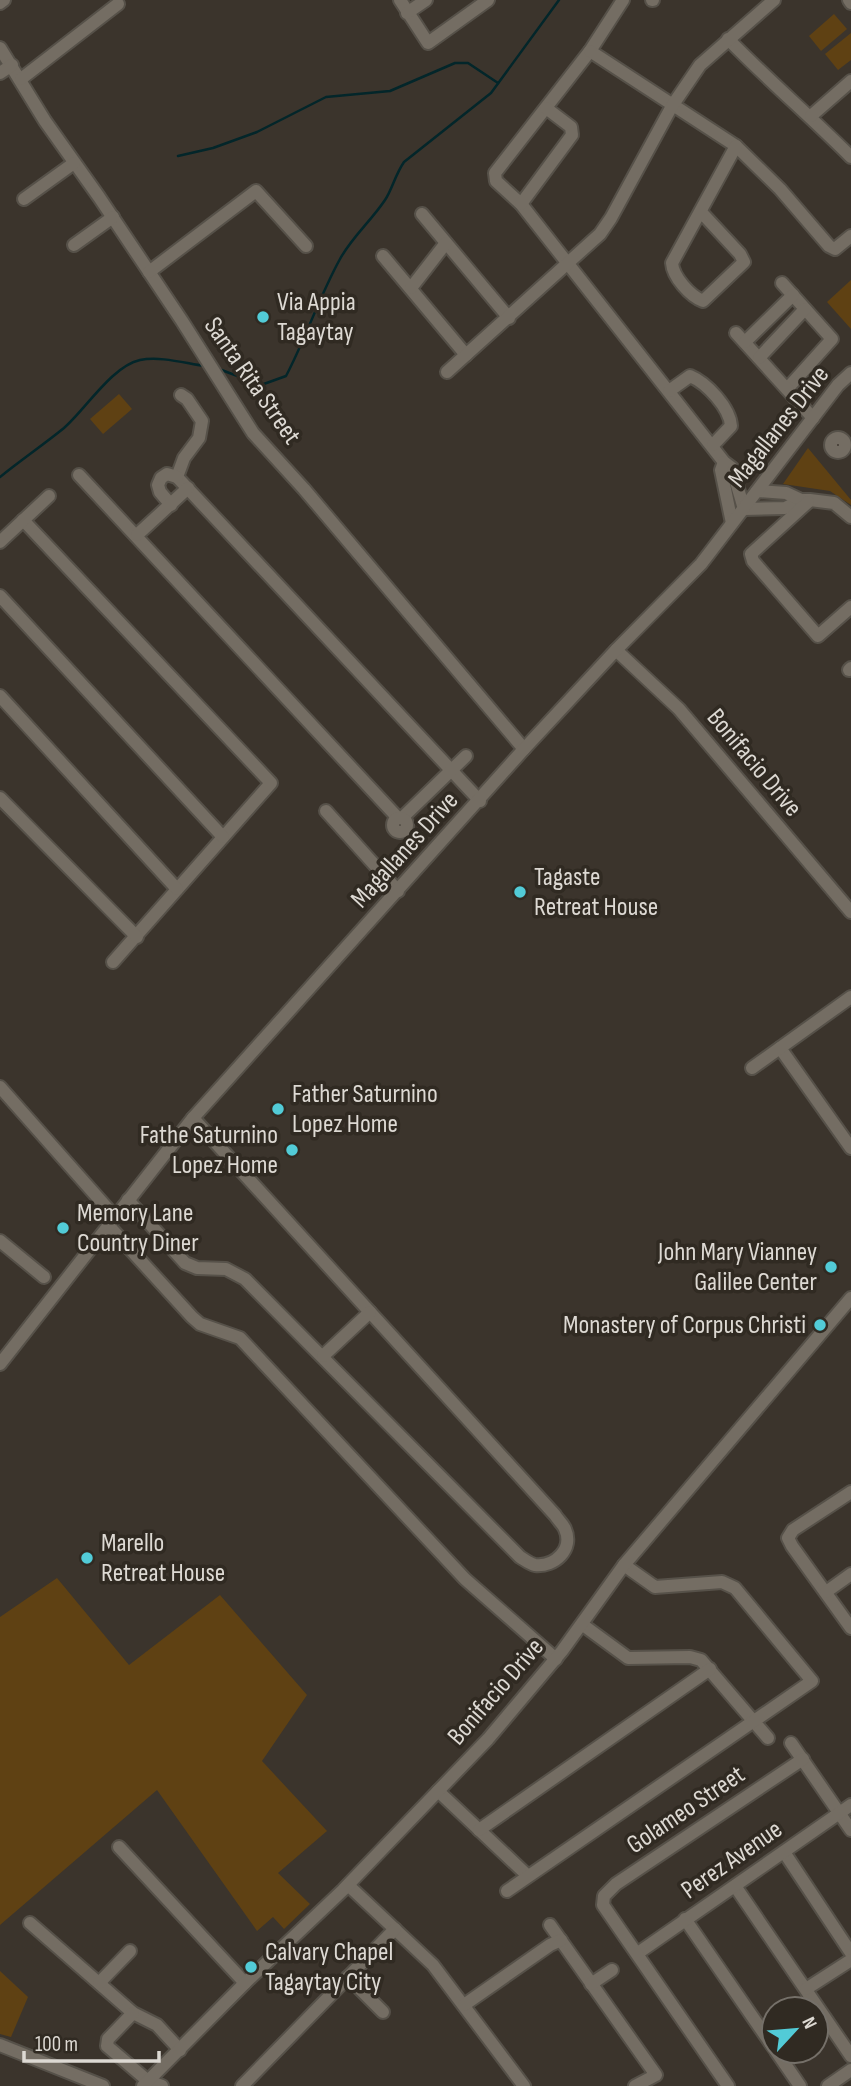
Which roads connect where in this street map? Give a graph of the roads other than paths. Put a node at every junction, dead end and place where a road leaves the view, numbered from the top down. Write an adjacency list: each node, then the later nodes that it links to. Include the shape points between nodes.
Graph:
1 (400, 0): 7 (street)
2 (426, 0): 7 (street)
3 (488, 0): 7 (street, via 428,43)
4 (623, 0): 10 (street)
5 (774, 0): 8 (street)
6 (118, 4): 13 (street)
7 (407, 13)
8 (728, 39): 15 (street, via 699,65); 17 (street)
9 (0, 48): 11 (street, Santa Rita Street)
10 (590, 51): 15 (street); 16 (street)
11 (12, 65): 12 (street); 13 (street, Santa Rita Street)
12 (0, 73)
13 (21, 79): 20 (street, Santa Rita Street)
14 (851, 81): 17 (street)
15 (671, 106): 18 (street); 31 (street, via 611,218)
16 (546, 108): 22 (street, via 495,173 496,180); 22 (street, via 571,127 572,135)
17 (811, 116): 19 (street)
18 (736, 146): 23 (street); 26 (street, via 829,246 835,249)
19 (851, 158)
20 (74, 163): 21 (street); 25 (street, Santa Rita Street)
21 (24, 199)
22 (521, 204): 31 (street)
23 (701, 212): 23 (street, via 672,270 694,298 703,301 744,262)
24 (422, 214): 27 (street)
25 (113, 217): 28 (street); 32 (street, Santa Rita Street)
26 (851, 236)
27 (446, 243): 34 (street); 37 (street)
28 (74, 245)
29 (306, 246): 32 (street, via 256,191)
30 (383, 256): 34 (street)
31 (569, 264): 37 (street); 43 (street)
32 (149, 272): 65 (street, Santa Rita Street, via 253,433)
33 (782, 283): 35 (street)
34 (411, 288): 38 (street)
35 (793, 295): 36 (street); 39 (street, via 740,337)
36 (805, 309): 39 (street); 42 (street, via 832,339)
37 (509, 317): 38 (street)
38 (466, 355): 40 (street)
39 (759, 358): 42 (street)
40 (447, 372)
41 (851, 373): 45 (street, Magallanes Drive)
42 (787, 389): 45 (street)
43 (669, 391): 46 (street); 46 (street, via 690,376 730,415 731,426)
44 (181, 395): 49 (street, via 202,421 199,438)
45 (813, 418): 51 (street, Magallanes Drive)
46 (713, 445): 47 (street)
47 (724, 462): 55 (street, via 732,468); 58 (street)
48 (79, 475): 59 (street)
49 (177, 477): 50 (street); 54 (street, via 167,474 158,485)
50 (188, 488): 54 (street); 67 (street)
51 (757, 491): 53 (street); 55 (street, Magallanes Drive)
52 (49, 496): 57 (street)
53 (806, 500): 55 (street, via 785,508); 56 (street, via 834,503); 62 (street, via 751,554 753,561 818,636)
54 (171, 505): 59 (street)
55 (744, 509): 58 (street, Magallanes Drive)
56 (851, 517)
57 (23, 520): 60 (street); 71 (street, via 271,783)
58 (733, 523): 63 (street, Magallanes Drive, via 701,564)
59 (137, 536): 67 (street, via 400,818)
60 (0, 542)
61 (0, 596): 71 (street)
62 (851, 607)
63 (617, 650): 65 (street, Magallanes Drive); 74 (street, Bonifacio Drive, via 679,709)
64 (0, 696): 72 (street)
65 (524, 749): 69 (street, Magallanes Drive)
66 (466, 756): 67 (street)
67 (450, 770): 69 (street)
68 (0, 798): 75 (street)
69 (480, 801): 73 (street, Magallanes Drive)
70 (326, 811): 73 (street)
71 (223, 837): 72 (street)
72 (177, 889): 75 (street)
73 (398, 891): 81 (street, Magallanes Drive)
74 (851, 912)
75 (137, 937): 76 (street)
76 (113, 962)
77 (851, 997): 78 (street)
78 (780, 1048): 79 (street); 82 (street)
79 (752, 1068)
80 (0, 1087): 84 (street)
81 (194, 1118): 83 (street, Magallanes Drive); 88 (street)
82 (851, 1148)
83 (128, 1200): 84 (street, Magallanes Drive); 89 (street, via 185,1262 197,1268 226,1269 245,1279)
84 (112, 1222): 86 (street, Magallanes Drive); 97 (street, via 192,1317 240,1338 465,1578)
85 (0, 1241): 86 (street)
86 (52, 1283): 90 (street, Magallanes Drive)
87 (851, 1298): 92 (street, Bonifacio Drive)
88 (370, 1312): 89 (street); 89 (street, via 555,1515 566,1531 567,1547 558,1559 533,1565 520,1558)
89 (323, 1356)
90 (0, 1364)
91 (851, 1492): 94 (street, via 793,1530 789,1538)
92 (624, 1565): 95 (street, Bonifacio Drive); 99 (street, via 654,1587 722,1582 735,1588 775,1635 812,1681)
93 (851, 1574): 94 (street)
94 (826, 1592): 96 (street)
95 (583, 1625): 97 (street, Bonifacio Drive); 98 (street, via 628,1658 690,1657)
96 (851, 1628)
97 (556, 1659): 103 (street, Bonifacio Drive)
98 (710, 1669): 99 (street); 106 (street)
99 (754, 1720): 100 (street); 110 (street)
100 (768, 1738)
101 (791, 1743): 102 (street)
102 (803, 1759): 105 (street); 121 (street, Golameo Street, via 604,1896 603,1905)
103 (438, 1791): 106 (street); 111 (street, Bonifacio Drive)
104 (851, 1805): 105 (street, Perez Avenue)
105 (839, 1813): 107 (street); 109 (street, Perez Avenue)
106 (479, 1830): 110 (street)
107 (851, 1830)
108 (119, 1847): 126 (street)
109 (784, 1852): 112 (street, Perez Avenue); 120 (street)
110 (528, 1876): 113 (street)
111 (348, 1885): 117 (street); 126 (street, Bonifacio Drive)
112 (735, 1886): 114 (street, Perez Avenue); 128 (street)
113 (507, 1891)
114 (685, 1919): 121 (street, Perez Avenue); 132 (street)
115 (30, 1923): 125 (street)
116 (550, 1925): 118 (street)
117 (395, 1929): 124 (street); 129 (street, via 433,1965)
118 (561, 1940): 127 (street); 129 (street)
119 (130, 1951): 125 (street)
120 (851, 1952)
121 (638, 1953): 144 (street)
122 (851, 1960): 128 (street)
123 (612, 1970): 127 (street)
124 (348, 1977): 130 (street); 141 (street)
125 (99, 1983): 131 (street)
126 (245, 1983): 134 (street, Bonifacio Drive)
127 (591, 1984): 143 (street, via 656,2075)
128 (806, 1989): 135 (street)
129 (464, 2005): 142 (street)
130 (383, 2012)
131 (133, 2013): 134 (street, via 157,2025); 138 (street, via 108,2039 107,2046)
132 (760, 2027)
133 (0, 2045): 139 (street)
134 (180, 2050): 138 (street, Bonifacio Drive)
135 (851, 2056)
136 (786, 2065): 145 (street)
137 (851, 2070): 146 (street)
138 (146, 2083): 140 (street)
139 (103, 2086)
140 (162, 2086)
141 (242, 2086)
142 (524, 2086)
143 (635, 2086)
144 (728, 2086)
145 (800, 2086)
146 (828, 2086)

